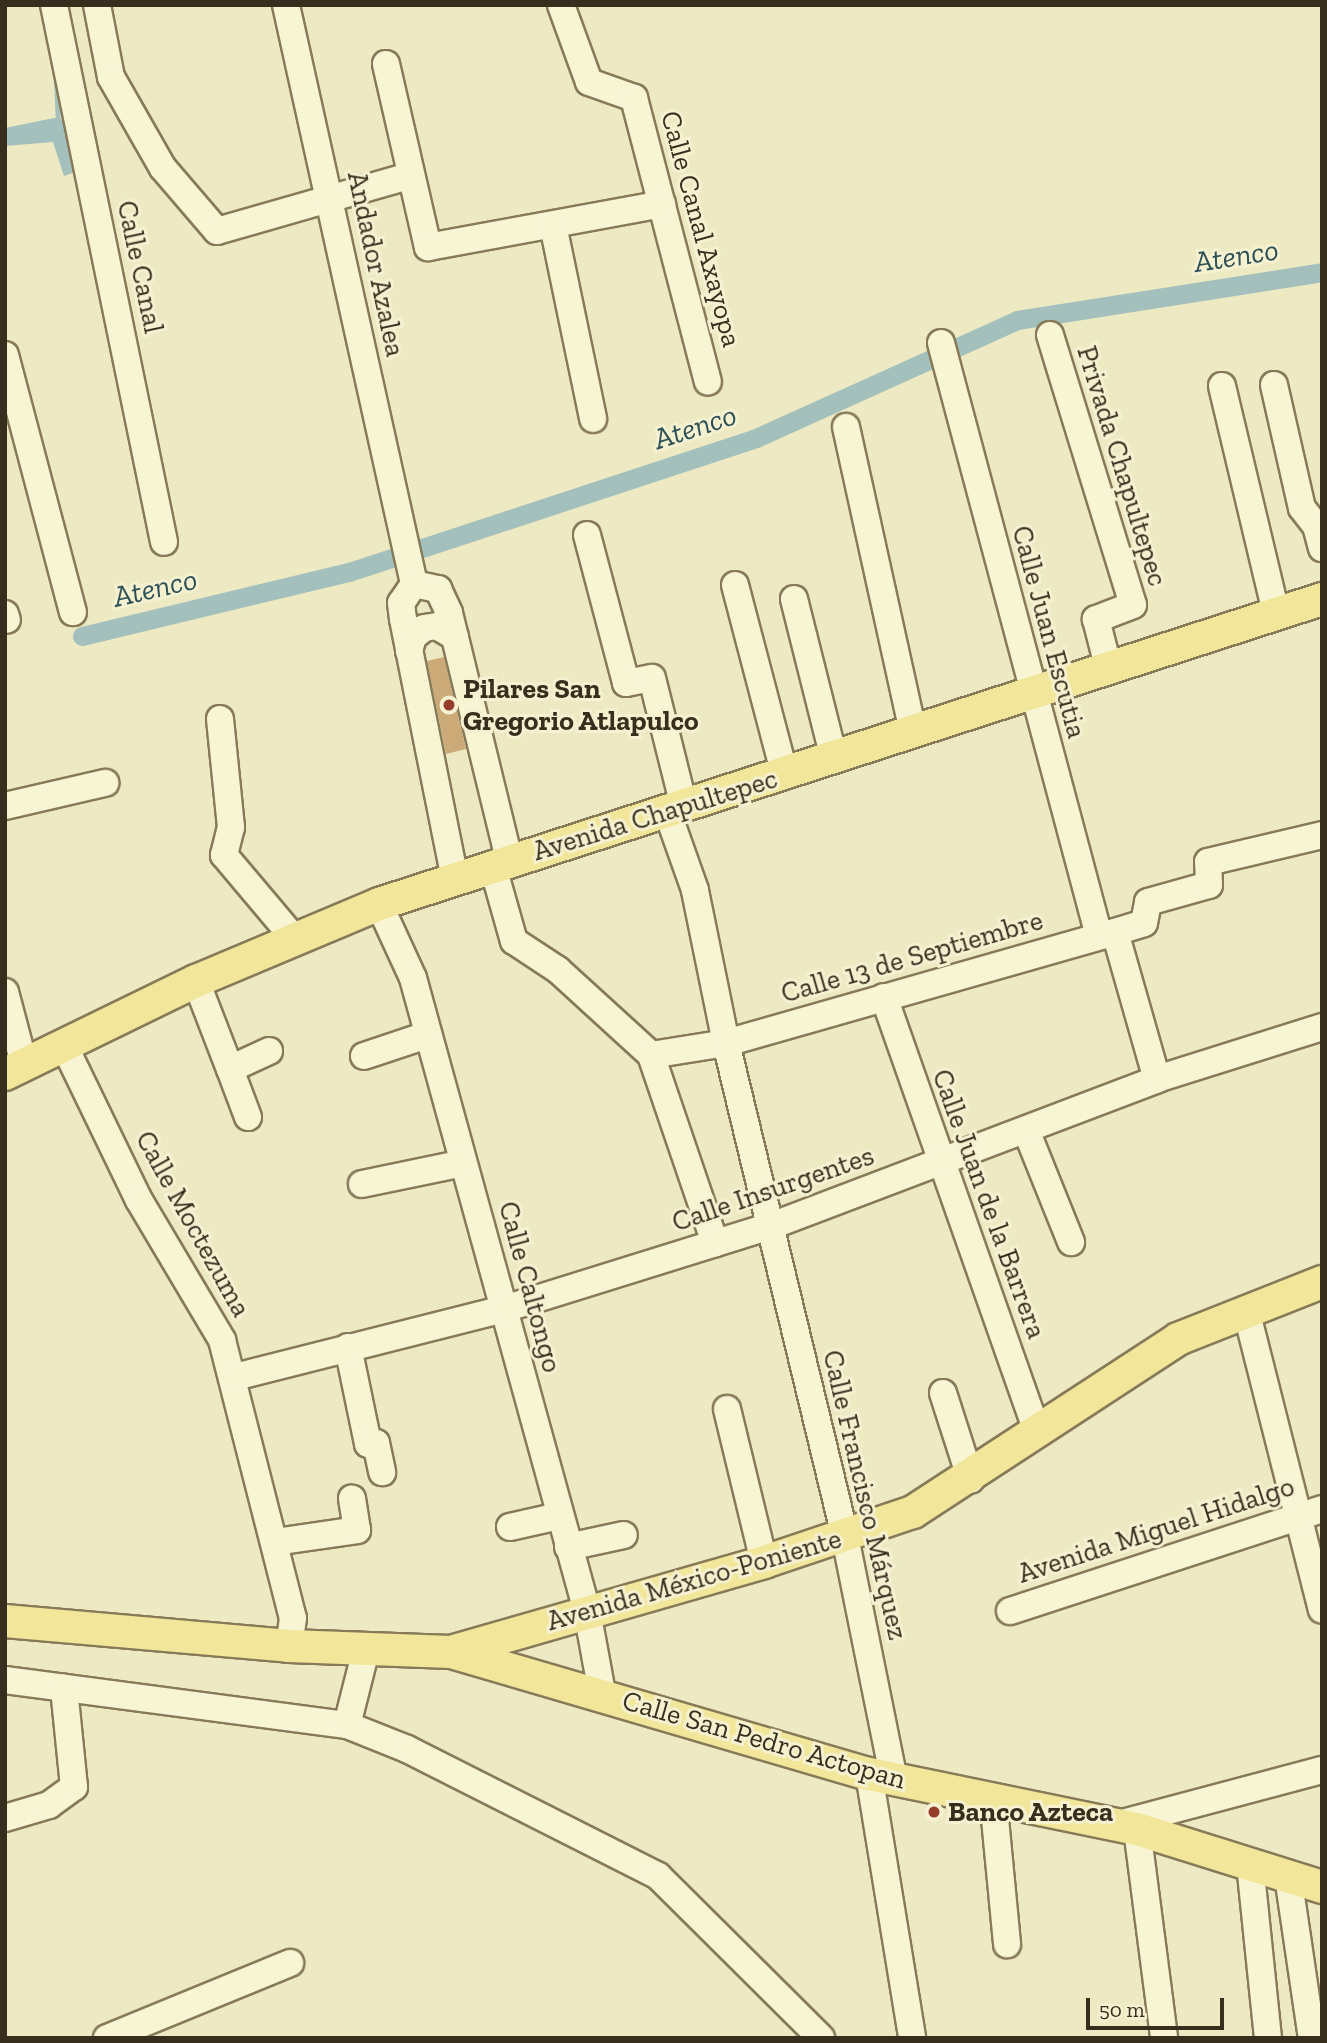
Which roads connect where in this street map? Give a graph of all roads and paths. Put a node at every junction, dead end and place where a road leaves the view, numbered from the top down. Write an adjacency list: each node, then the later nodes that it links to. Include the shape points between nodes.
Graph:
1 (54, 5): 19 (street, Calle Canal)
2 (97, 5): 7 (street, via 111,77 163,169 218,231)
3 (286, 5): 7 (street, Andador Azalea)
4 (561, 5): 8 (street, Calle Canal Axayopa, via 589,82 634,97)
5 (386, 64): 6 (street)
6 (409, 176): 7 (street); 9 (street, via 428,247)
7 (330, 200): 21 (street, Andador Azalea)
8 (662, 204): 9 (street); 13 (street, Calle Canal Axayopa)
9 (553, 225): 16 (street)
10 (1050, 335): 29 (street, Privada Chapultepec, via 1133,605 1096,620)
11 (944, 353): 30 (street, Calle Juan Escutia)
12 (6, 355): 25 (street)
13 (708, 382)
14 (1274, 385): 20 (street, via 1302,508 1316,526)
15 (1223, 386): 26 (street)
16 (593, 419)
17 (846, 427): 32 (street)
18 (587, 534): 37 (street, via 626,683 652,678)
19 (164, 542)
20 (1322, 548)
21 (414, 584): 27 (street, via 438,589); 28 (street, via 401,603)
22 (735, 585): 34 (street)
23 (794, 599): 33 (street)
24 (1322, 599): 26 (main road, Avenida Chapultepec)
25 (73, 612)
26 (1277, 616): 29 (main road, Avenida Chapultepec)
27 (455, 637): 28 (street, via 437,626 424,628 413,637); 39 (street)
28 (409, 652): 40 (street)
29 (1109, 670): 30 (main road, Avenida Chapultepec)
30 (1032, 695): 32 (main road, Avenida Chapultepec); 42 (street, Calle Juan Escutia)
31 (220, 719): 43 (street, via 231,827 224,855)
32 (913, 733): 33 (main road, Avenida Chapultepec)
33 (834, 758): 34 (main road, Avenida Chapultepec)
34 (785, 775): 37 (main road, Avenida Chapultepec)
35 (106, 783): 36 (street)
36 (5, 806)
37 (675, 808): 39 (main road, Avenida Chapultepec); 50 (street)
38 (1322, 835): 42 (street, Calle 13 de Septiembre, via 1208,862 1209,886 1148,902 1144,923)
39 (501, 863): 40 (main road, Avenida Chapultepec); 52 (street, via 514,941 558,970)
40 (455, 880): 41 (main road, Avenida Chapultepec)
41 (379, 904): 43 (main road, Avenida Chapultepec); 48 (street, Calle Caltongo, via 405,954)
42 (1107, 934): 46 (street, Calle 13 de Septiembre); 56 (street)
43 (294, 938): 44 (main road, Avenida Chapultepec)
44 (196, 981): 49 (main road, Avenida Chapultepec); 55 (street)
45 (5, 992): 54 (street)
46 (884, 997): 50 (street, Calle 13 de Septiembre); 60 (street, Calle Juan de la Barrera)
47 (1322, 1027): 56 (street, Calle Insurgentes)
48 (427, 1035): 53 (street); 59 (street, Calle Caltongo)
49 (63, 1043): 54 (main road, Avenida Chapultepec); 69 (street, Calle Moctezuma, via 139,1200 204,1300)
50 (726, 1043): 52 (street, Calle 13 de Septiembre); 62 (street)
51 (269, 1051): 55 (street)
52 (651, 1055): 64 (street)
53 (364, 1056)
54 (15, 1069)
55 (230, 1069): 57 (street)
56 (1157, 1079): 58 (street, Calle Insurgentes)
57 (248, 1117)
58 (1026, 1130): 60 (street, Calle Insurgentes); 63 (street)
59 (464, 1163): 61 (street); 66 (street, Calle Caltongo)
60 (938, 1164): 62 (street, Calle Insurgentes); 72 (street, Calle Juan de la Barrera)
61 (362, 1184)
62 (771, 1226): 64 (street, Calle Insurgentes); 80 (street, Calle Francisco Márquez)
63 (1071, 1242)
64 (715, 1244): 66 (street, Calle Insurgentes)
65 (1322, 1282): 67 (main road, Avenida México-Poniente)
66 (504, 1309): 68 (street, Calle Insurgentes); 77 (street, Calle Caltongo)
67 (1246, 1310): 72 (main road, Avenida México-Poniente, via 1144,1359); 76 (street)
68 (348, 1347): 69 (street, Calle Insurgentes); 73 (street, via 368,1444 376,1443)
69 (235, 1377): 81 (street, Calle Moctezuma)
70 (943, 1393): 74 (street)
71 (727, 1409): 83 (street)
72 (1037, 1431): 74 (main road, Avenida México-Poniente)
73 (382, 1472)
74 (971, 1480): 80 (main road, Avenida México-Poniente, via 913,1512)
75 (352, 1498): 81 (street, via 357,1530)
76 (1310, 1513): 84 (street); 86 (street, Avenida Miguel Hidalgo)
77 (559, 1516): 78 (street); 82 (street, Calle Caltongo)
78 (510, 1527)
79 (624, 1535): 82 (street)
80 (845, 1536): 83 (main road, Avenida México-Poniente); 96 (street, Calle Francisco Márquez)
81 (275, 1542): 88 (street, Calle Moctezuma, via 293,1618)
82 (568, 1547): 85 (street, Calle Caltongo)
83 (764, 1562): 85 (main road, Avenida México-Poniente)
84 (1322, 1610)
85 (587, 1611): 90 (main road, Avenida México-Poniente); 93 (street, Calle Caltongo)
86 (1010, 1611)
87 (5, 1621): 88 (main road, Avenida México-Poniente)
88 (289, 1646): 89 (main road, Avenida México-Poniente)
89 (366, 1650): 90 (main road, Avenida México-Poniente); 94 (street)
90 (452, 1652): 93 (main road, Calle San Pedro Actopan)
91 (5, 1679): 92 (street)
92 (64, 1688): 94 (street); 98 (street, via 74,1787 49,1805)
93 (602, 1693): 96 (main road, Calle San Pedro Actopan)
94 (347, 1725): 107 (street, via 554,1819 658,1876)
95 (1322, 1770): 99 (street)
96 (882, 1777): 97 (main road, Calle San Pedro Actopan); 108 (street, Calle Francisco Márquez)
97 (993, 1798): 99 (main road, Calle San Pedro Actopan); 103 (street)
98 (5, 1818)
99 (1126, 1827): 100 (main road, Calle San Pedro Actopan); 109 (street)
100 (1250, 1864): 101 (main road, Calle San Pedro Actopan); 110 (street)
101 (1288, 1876): 102 (main road, Calle San Pedro Actopan); 111 (street)
102 (1322, 1887)
103 (1007, 1944)
104 (290, 1963): 105 (street)
105 (142, 2032): 106 (street)
106 (107, 2038)
107 (821, 2038)
108 (912, 2038)
109 (1164, 2038)
110 (1268, 2038)
111 (1312, 2038)

